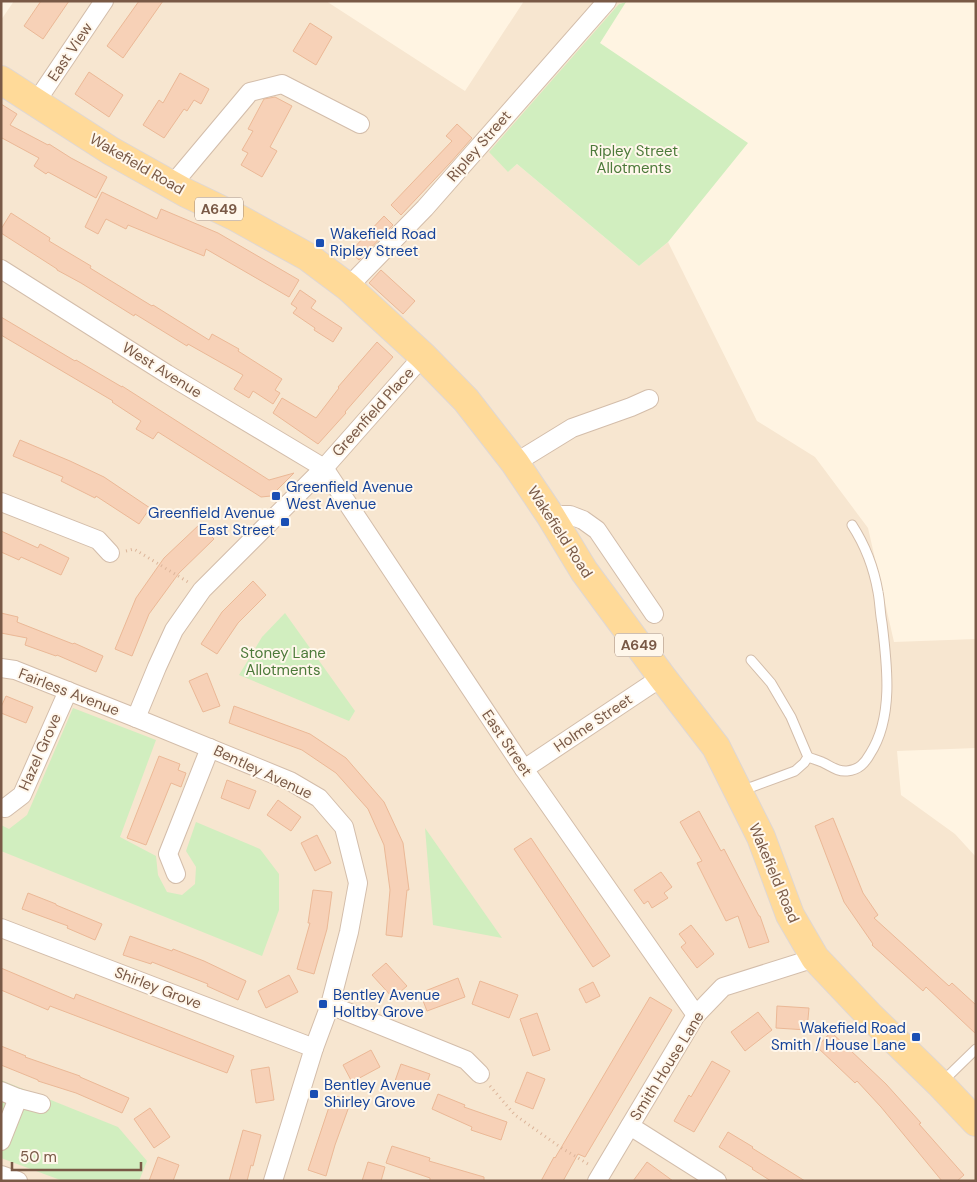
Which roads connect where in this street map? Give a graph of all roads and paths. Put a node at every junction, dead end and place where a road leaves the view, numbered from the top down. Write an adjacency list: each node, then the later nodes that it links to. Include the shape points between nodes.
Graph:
1 (104, 1): 4 (street, East View)
2 (607, 1): 8 (street, Ripley Street, via 425,208)
3 (1, 80): 4 (main road, Wakefield Road / A649)
4 (36, 102): 6 (main road, Wakefield Road / A649, via 111,151)
5 (360, 124): 6 (street, via 282,84 250,92)
6 (172, 185): 8 (main road, Wakefield Road / A649, via 308,257)
7 (1, 269): 12 (street, West Avenue)
8 (348, 287): 9 (main road, Wakefield Road / A649)
9 (423, 356): 11 (main road, Wakefield Road / A649, via 466,400); 12 (street, Greenfield Place)
10 (649, 399): 11 (street, via 572,428)
11 (515, 463): 14 (main road, Wakefield Road / A649)
12 (324, 468): 17 (street, Greenfield Place); 26 (street, East Street)
13 (1, 502): 16 (street, via 98,540)
14 (550, 515): 18 (street, via 570,515 597,530); 21 (main road, Wakefield Road / A649, via 584,571)
15 (852, 525): 25 (lane, via 868,556 878,592 887,677 880,736 870,755 854,770 837,770)
16 (110, 553): 17 (path, via 134,550)
17 (202, 590): 23 (street, Greenfield Place, via 174,630)
18 (654, 614)
19 (751, 660): 25 (lane, via 771,683 791,717)
20 (1, 668): 22 (street, Fairless Avenue)
21 (662, 677): 26 (street, Holme Street); 27 (main road, Wakefield Road / A649, via 716,747)
22 (68, 691): 23 (street, Fairless Avenue); 28 (street, Hazel Grove, via 22,795)
23 (136, 718): 24 (street, Bentley Avenue)
24 (210, 748): 29 (street, via 168,854); 32 (street, Bentley Avenue, via 290,781 319,798 344,827 358,883)
25 (808, 757): 27 (lane, via 795,771)
26 (524, 769): 33 (street, East Street)
27 (739, 792): 31 (main road, Wakefield Road / A649, via 790,915)
28 (5, 808)
29 (176, 874)
30 (1, 928): 34 (street, Shirley Grove)
31 (815, 958): 33 (street, Smith House Lane, via 723,987); 37 (main road, Wakefield Road / A649)
32 (330, 1005): 34 (street, Bentley Avenue); 36 (street, via 466,1060)
33 (696, 1015): 42 (street, Smith House Lane)
34 (314, 1048): 47 (street, Bentley Avenue)
35 (976, 1049): 37 (lane)
36 (480, 1074): 45 (path, via 515,1115)
37 (940, 1084): 41 (main road, Wakefield Road / A649)
38 (2, 1090): 39 (street)
39 (18, 1098): 40 (street); 43 (street)
40 (41, 1104)
41 (976, 1122)
42 (630, 1126): 45 (street, Smith House Lane); 48 (street)
43 (1, 1141)
44 (1, 1175): 46 (street)
45 (600, 1176)
46 (18, 1181)
47 (273, 1181)
48 (717, 1181)

